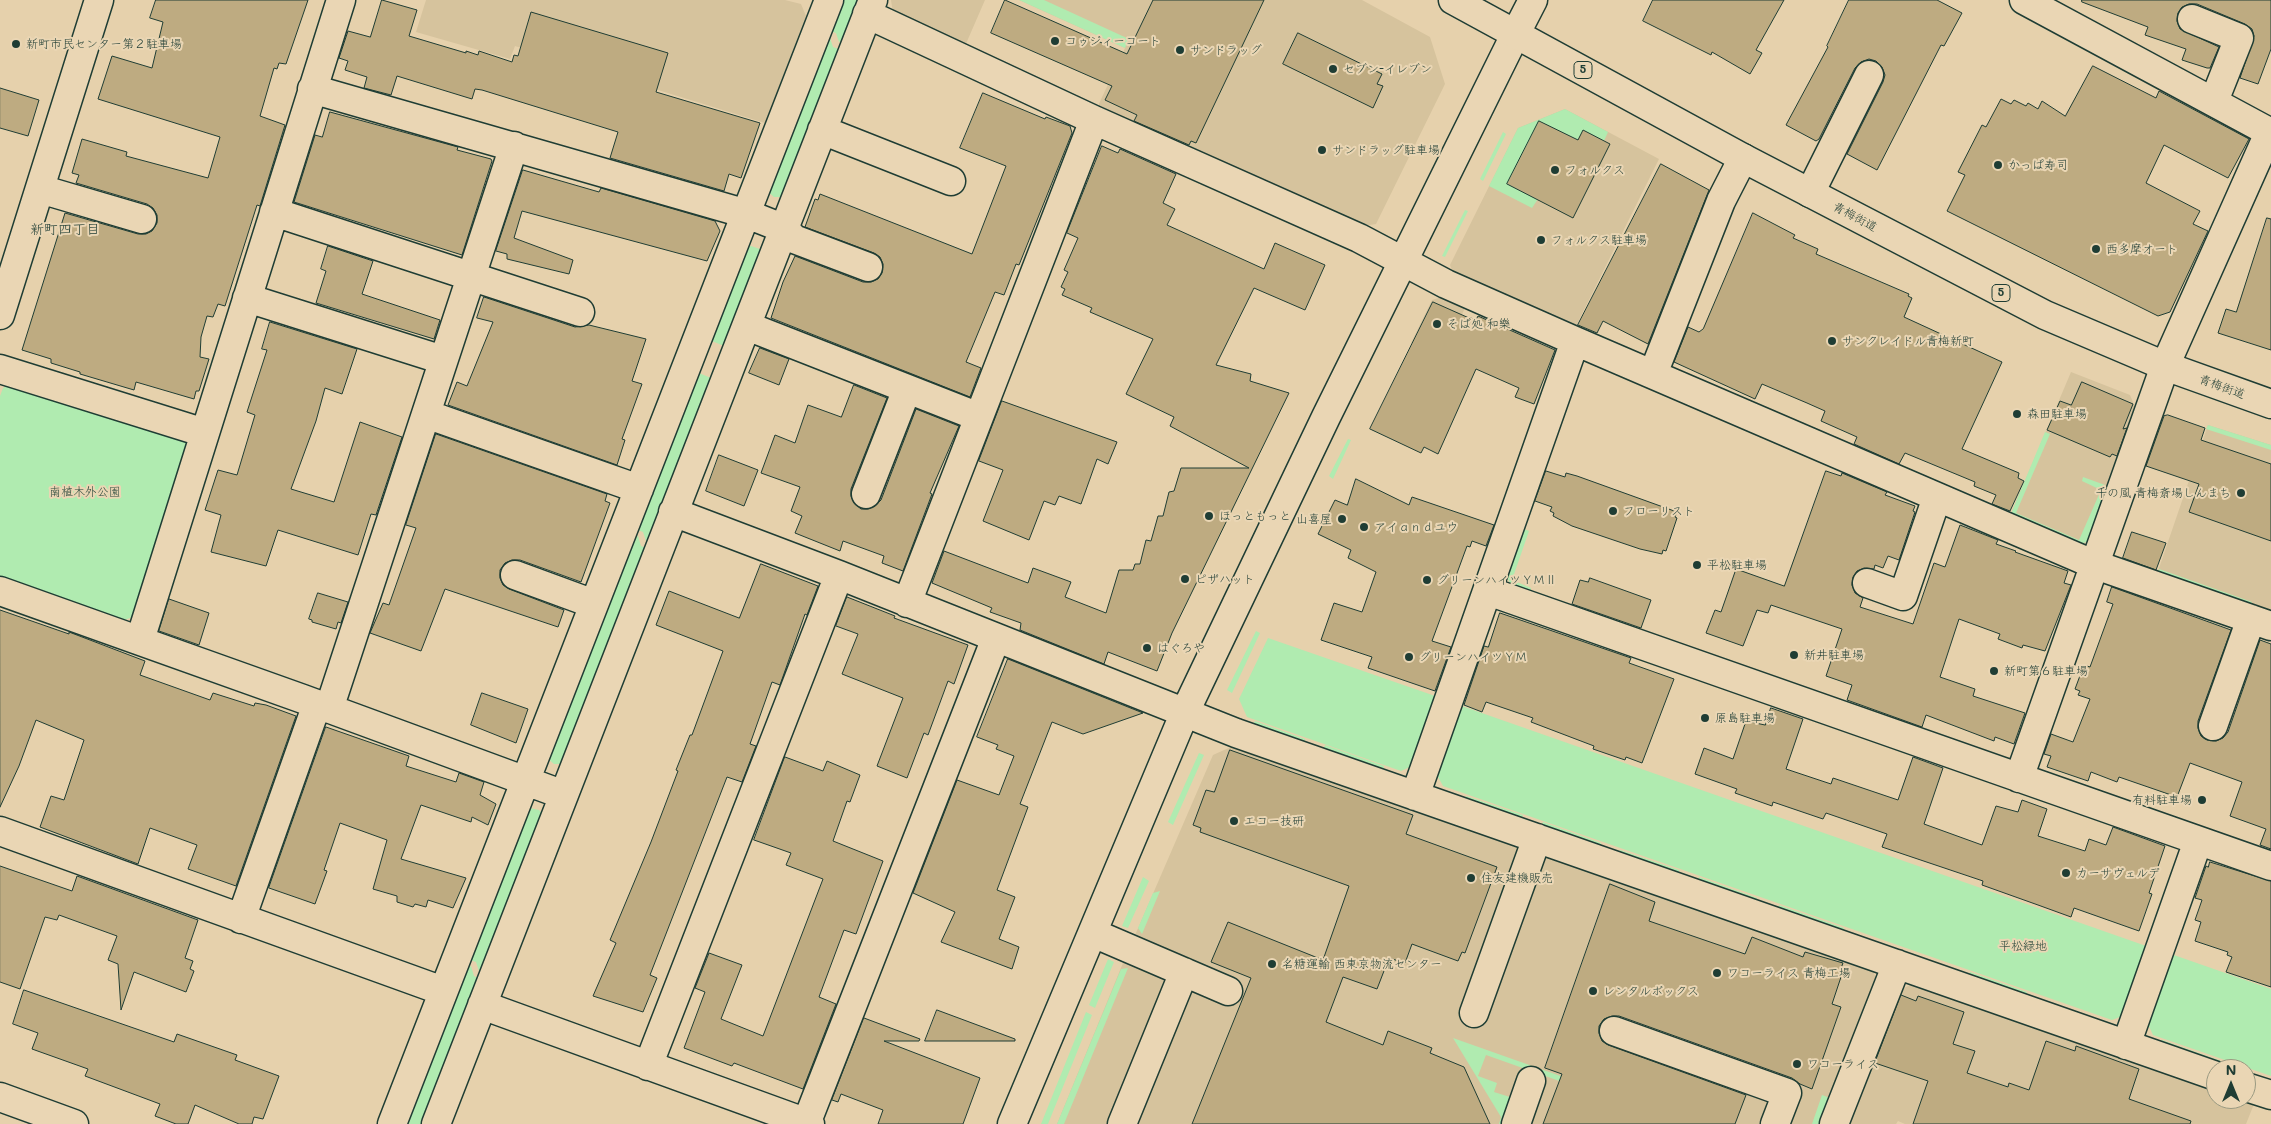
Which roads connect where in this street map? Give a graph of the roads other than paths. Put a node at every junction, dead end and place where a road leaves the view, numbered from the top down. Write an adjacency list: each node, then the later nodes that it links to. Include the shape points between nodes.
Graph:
1 (99, 0): 20 (street)
2 (340, 0): 12 (street)
3 (829, 0): 23 (street)
4 (1454, 0): 10 (street, 青梅街道 / 5)
5 (1533, 0): 10 (street)
6 (2024, 0): 8 (street)
7 (870, 7): 14 (street); 15 (street)
8 (2057, 8): 13 (street)
9 (2192, 19): 13 (street, via 2239,38)
10 (1516, 34): 18 (street, 青梅街道 / 5); 26 (street)
11 (1870, 76): 21 (street)
12 (312, 89): 17 (street); 22 (street)
13 (2214, 101): 16 (street)
14 (1094, 120): 26 (street, via 1359,238); 41 (street)
15 (822, 130): 19 (street); 25 (street)
16 (2270, 133): 35 (street)
17 (514, 146): 23 (street); 28 (street)
18 (1743, 158): 21 (street, 青梅街道 / 5); 37 (street, via 1721,200)
19 (951, 181)
20 (40, 189): 24 (street); 31 (street)
21 (1810, 193): 35 (street, 青梅街道 / 5, via 2038,311)
22 (274, 212): 28 (street); 29 (street)
23 (747, 214): 25 (street); 43 (street)
24 (142, 219)
25 (785, 229): 27 (street, via 794,239); 32 (street)
26 (1403, 261): 33 (street, via 1446,284); 59 (street)
27 (868, 266)
28 (471, 276): 30 (street); 34 (street)
29 (248, 298): 34 (street); 42 (street)
30 (580, 312)
31 (0, 316)
32 (747, 326): 38 (street); 46 (street)
33 (1575, 341): 37 (street); 52 (street)
34 (443, 360): 40 (street)
35 (2165, 366): 39 (street, 青梅街道 / 5); 47 (street)
36 (0, 370): 42 (street)
37 (1653, 374): 45 (street)
38 (907, 390): 41 (street); 44 (street)
39 (2271, 404)
40 (426, 414): 43 (street); 58 (street)
41 (979, 417): 53 (street)
42 (205, 433): 57 (street)
43 (639, 489): 54 (street)
44 (866, 494)
45 (1938, 497): 47 (street); 50 (street, via 1903,596)
46 (673, 512): 49 (street); 63 (street)
47 (2093, 564): 55 (street); 61 (street)
48 (515, 575): 54 (street)
49 (839, 575): 53 (street); 79 (street)
50 (1867, 583)
51 (0, 591): 57 (street)
52 (1488, 591): 61 (street); 64 (street)
53 (907, 602): 56 (street)
54 (594, 604): 62 (street)
55 (2261, 623): 60 (street)
56 (996, 638): 59 (street); 85 (street)
57 (140, 640): 58 (street)
58 (323, 707): 62 (street); 69 (street)
59 (1185, 712): 64 (street); 70 (street)
60 (2213, 726)
61 (2019, 778): 67 (street)
62 (526, 781): 63 (street); 73 (street)
63 (564, 795): 75 (street)
64 (1415, 796): 66 (street)
65 (0, 831): 69 (street)
66 (1537, 838): 71 (street); 76 (street)
67 (2198, 841): 68 (street); 78 (street)
68 (2271, 866)
69 (241, 919): 73 (street)
70 (1093, 933): 72 (street); 89 (street)
71 (1897, 964): 78 (street); 93 (street)
72 (1184, 972): 74 (street); 90 (street)
73 (443, 991): 87 (street)
74 (1228, 991)
75 (482, 1004): 79 (street); 88 (street)
76 (1474, 1013)
77 (1614, 1031): 92 (street, via 1786,1093)
78 (2126, 1045): 80 (street)
79 (648, 1066): 85 (street)
80 (2206, 1073)
81 (1531, 1082): 91 (street)
82 (2256, 1090): 83 (street)
83 (2271, 1095)
84 (0, 1097): 86 (street)
85 (808, 1123)
86 (74, 1124)
87 (392, 1124)
88 (436, 1124)
89 (1012, 1124)
90 (1122, 1124)
91 (1516, 1124)
92 (1775, 1124)
93 (1834, 1124)

